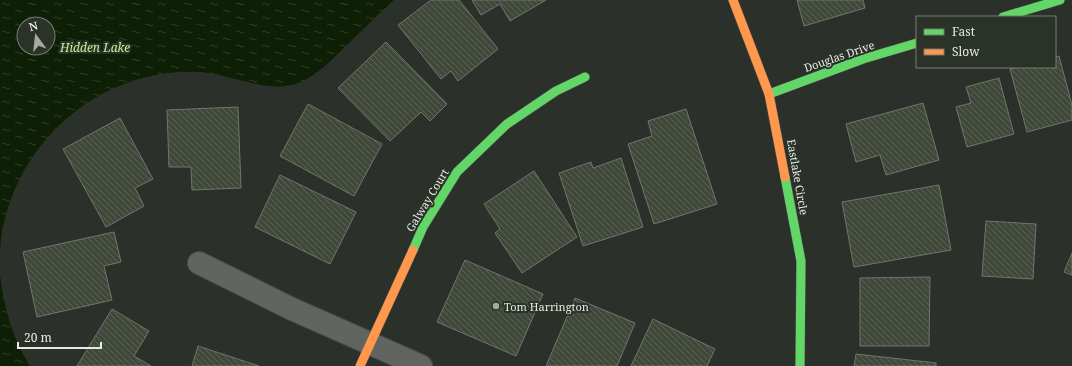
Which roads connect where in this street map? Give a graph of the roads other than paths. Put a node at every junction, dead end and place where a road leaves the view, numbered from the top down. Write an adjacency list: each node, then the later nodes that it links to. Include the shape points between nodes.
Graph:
1 (733, 0): 6 (street, Eastlake Circle)
2 (1060, 0): 3 (street)
3 (1006, 16)
4 (916, 43): 6 (street, Douglas Drive, via 863,59)
5 (585, 77): 8 (street, Galway Court, via 556,91 507,124 457,172 423,227)
6 (769, 94): 11 (street, Eastlake Circle, via 801,261)
7 (199, 263): 8 (street, via 292,309)
8 (370, 342): 9 (street, Galway Court); 10 (street)
9 (360, 366)
10 (421, 366)
11 (800, 366)

